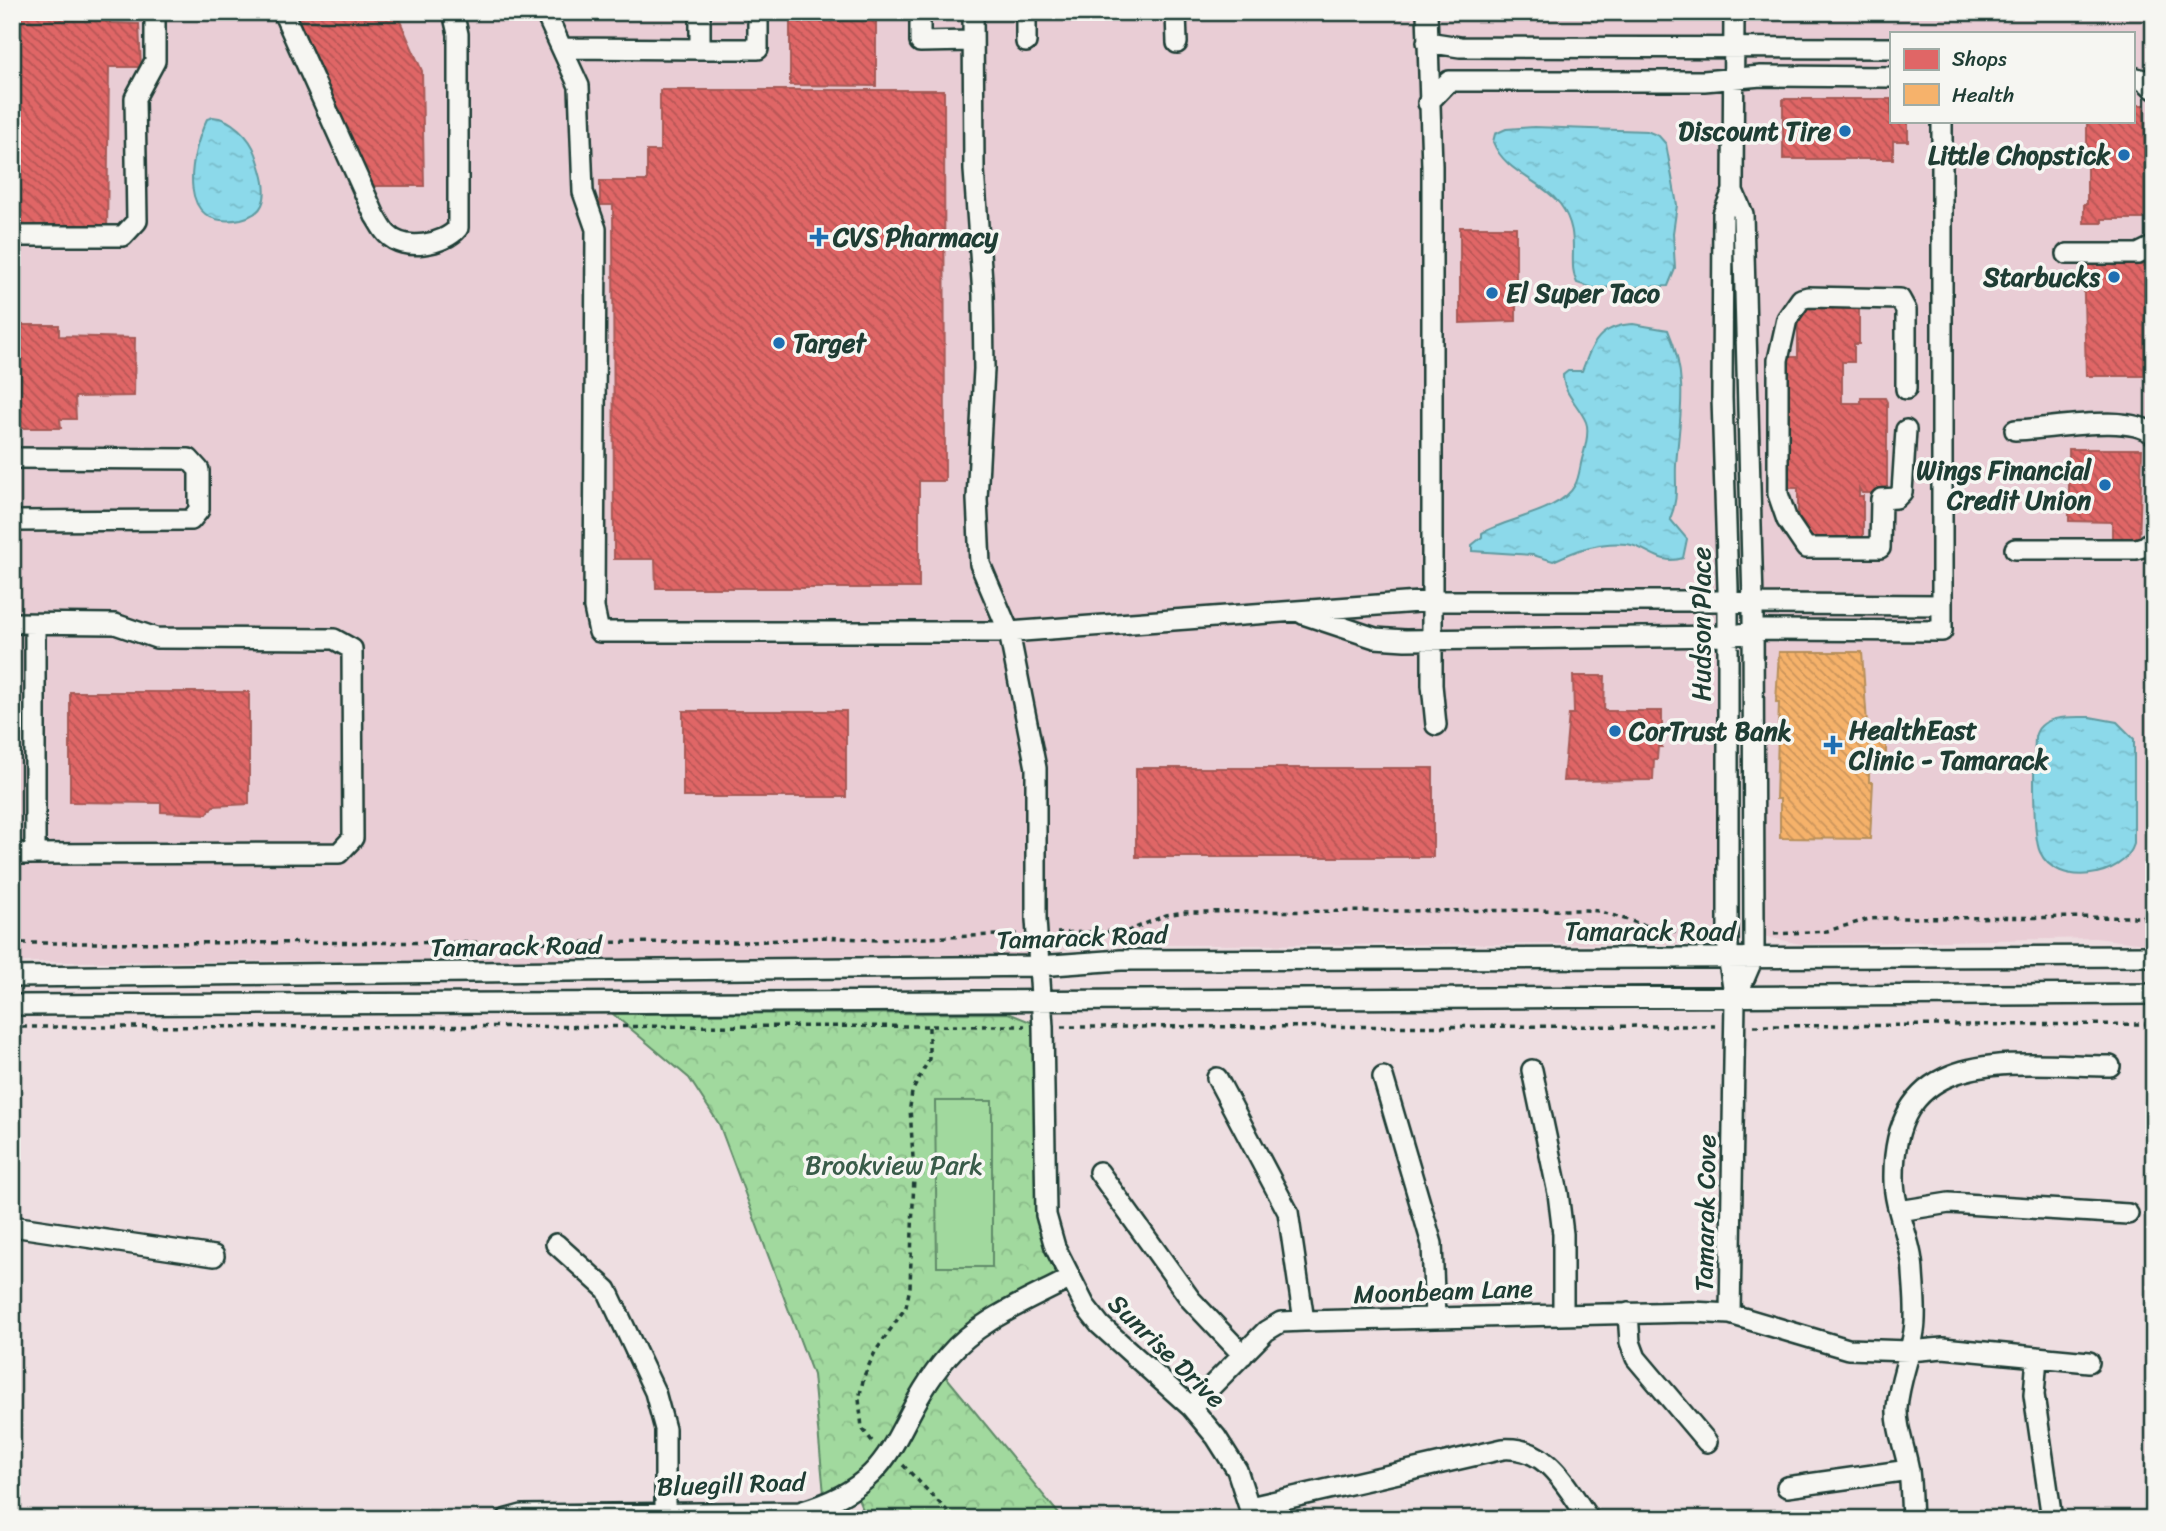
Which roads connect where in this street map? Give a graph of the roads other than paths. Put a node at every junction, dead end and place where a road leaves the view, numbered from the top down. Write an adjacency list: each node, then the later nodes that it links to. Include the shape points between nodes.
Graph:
1 (155, 12): 28 (street, via 155,61 135,98 137,220 122,236)
2 (283, 12): 3 (street, via 375,216 388,236 405,243 439,243 458,228 458,34)
3 (453, 12)
4 (545, 12): 17 (street)
5 (700, 12): 20 (street)
6 (758, 12): 20 (street, via 758,49)
7 (920, 12): 13 (street, via 920,41)
8 (973, 12): 13 (street, Sunrise Drive)
9 (1026, 12): 14 (street)
10 (1176, 12): 16 (street)
11 (1427, 12): 15 (street)
12 (1734, 12): 18 (street, Hudson Place)
13 (973, 41): 46 (street, Sunrise Drive, via 984,369 977,499 980,564)
14 (1026, 41)
15 (1427, 42): 18 (street, via 1460,47); 25 (street)
16 (1177, 43)
17 (562, 48): 20 (street); 46 (street, via 579,86 583,192 596,229 594,608 599,632)
18 (1732, 48): 19 (street); 23 (street, Hudson Place)
19 (1890, 48)
20 (700, 49)
21 (1890, 76): 23 (street)
22 (2134, 78): 24 (street)
23 (1732, 79): 25 (street, via 1449,81); 27 (street, Hudson Place)
24 (2154, 89)
25 (1428, 103): 39 (street)
26 (1942, 122): 42 (street)
27 (1733, 191): 40 (street, Hudson Place, via 1723,214); 41 (street, Hudson Place, via 1744,214)
28 (12, 236)
29 (2154, 246): 30 (street, via 2138,254)
30 (2067, 254)
31 (1906, 389): 32 (street, via 1906,310 1900,299 1801,299 1781,337 1778,360 1779,494 1787,520 1806,548 1880,548 1881,499 1896,498 1902,492)
32 (1906, 430)
33 (2015, 430): 34 (street, via 2131,425)
34 (2154, 435)
35 (12, 458): 36 (street, via 189,459 199,470 199,510 191,520)
36 (12, 521)
37 (2154, 539): 38 (street, via 2136,549)
38 (2015, 549)
39 (1432, 601): 40 (street); 43 (street); 49 (street)
40 (1728, 601): 41 (street); 48 (street, Hudson Place)
41 (1753, 603): 42 (street); 47 (street, Hudson Place)
42 (1942, 605): 47 (street, via 1942,631)
43 (1298, 613): 46 (street); 49 (street, via 1375,638)
44 (12, 623): 45 (street)
45 (34, 624): 52 (street); 52 (street, via 115,624 156,638 334,639 352,649 353,838 339,853)
46 (1009, 632): 56 (street, Sunrise Drive, via 1036,768)
47 (1754, 632): 48 (street); 55 (street, Hudson Place)
48 (1728, 636): 49 (street); 54 (street, Hudson Place)
49 (1432, 640): 50 (street)
50 (1436, 725)
51 (12, 849): 52 (street)
52 (34, 854)
53 (2154, 956): 55 (street, Tamarack Road)
54 (1728, 957): 55 (street, Tamarack Road); 56 (street, Tamarack Road, via 1121,960); 60 (street, Hudson Place)
55 (1754, 957): 60 (street, Hudson Place)
56 (1039, 967): 57 (street, Tamarack Road); 59 (street, Sunrise Drive)
57 (12, 977)
58 (2154, 994): 60 (street, Tamarack Road)
59 (1040, 1000): 60 (street, Tamarack Road); 61 (street, Tamarack Road); 72 (street, Sunrise Drive, via 1046,1215)
60 (1735, 1000): 75 (street, Tamarak Cove)
61 (12, 1005)
62 (2110, 1066): 67 (street, via 1984,1065 1941,1078 1919,1098 1904,1122 1894,1170)
63 (1532, 1070): 74 (street, via 1558,1193)
64 (1383, 1077): 76 (street, via 1432,1244)
65 (1217, 1078): 77 (street, via 1287,1212)
66 (1098, 1172): 79 (street, via 1191,1300)
67 (1899, 1211): 68 (street, via 1949,1203); 78 (street, via 1913,1268 1915,1329)
68 (2128, 1214)
69 (12, 1226): 71 (street)
70 (556, 1244): 86 (street, via 607,1290 655,1392 665,1429)
71 (214, 1256)
72 (1069, 1279): 82 (street, Sunrise Drive, via 1100,1325); 86 (street, Bluegill Road, via 967,1336 932,1377 889,1455 854,1489 800,1512)
73 (1628, 1313): 74 (street, Moonbeam Lane); 75 (street, Moonbeam Lane); 83 (street, via 1636,1358)
74 (1563, 1314): 76 (street, Moonbeam Lane)
75 (1730, 1314): 78 (street, Tamarak Cove, via 1848,1349)
76 (1435, 1317): 77 (street, Moonbeam Lane)
77 (1304, 1321): 79 (street, Moonbeam Lane, via 1281,1322)
78 (1909, 1351): 80 (street, Tamarak Cove, via 1943,1348); 84 (street, via 1899,1380 1897,1413)
79 (1243, 1355): 82 (street, Moonbeam Lane)
80 (2037, 1357): 81 (street, Tamarak Cove); 91 (street, via 2034,1395)
81 (2089, 1362)
82 (1191, 1407): 87 (street, Sunrise Drive, via 1237,1470)
83 (1707, 1442)
84 (1909, 1470): 85 (street); 90 (street)
85 (1787, 1487)
86 (665, 1513): 88 (street, Bluegill Road)
87 (1252, 1513): 89 (street, via 1520,1448 1548,1463)
88 (507, 1519)
89 (1589, 1519)
90 (1912, 1519)
91 (2052, 1519)

